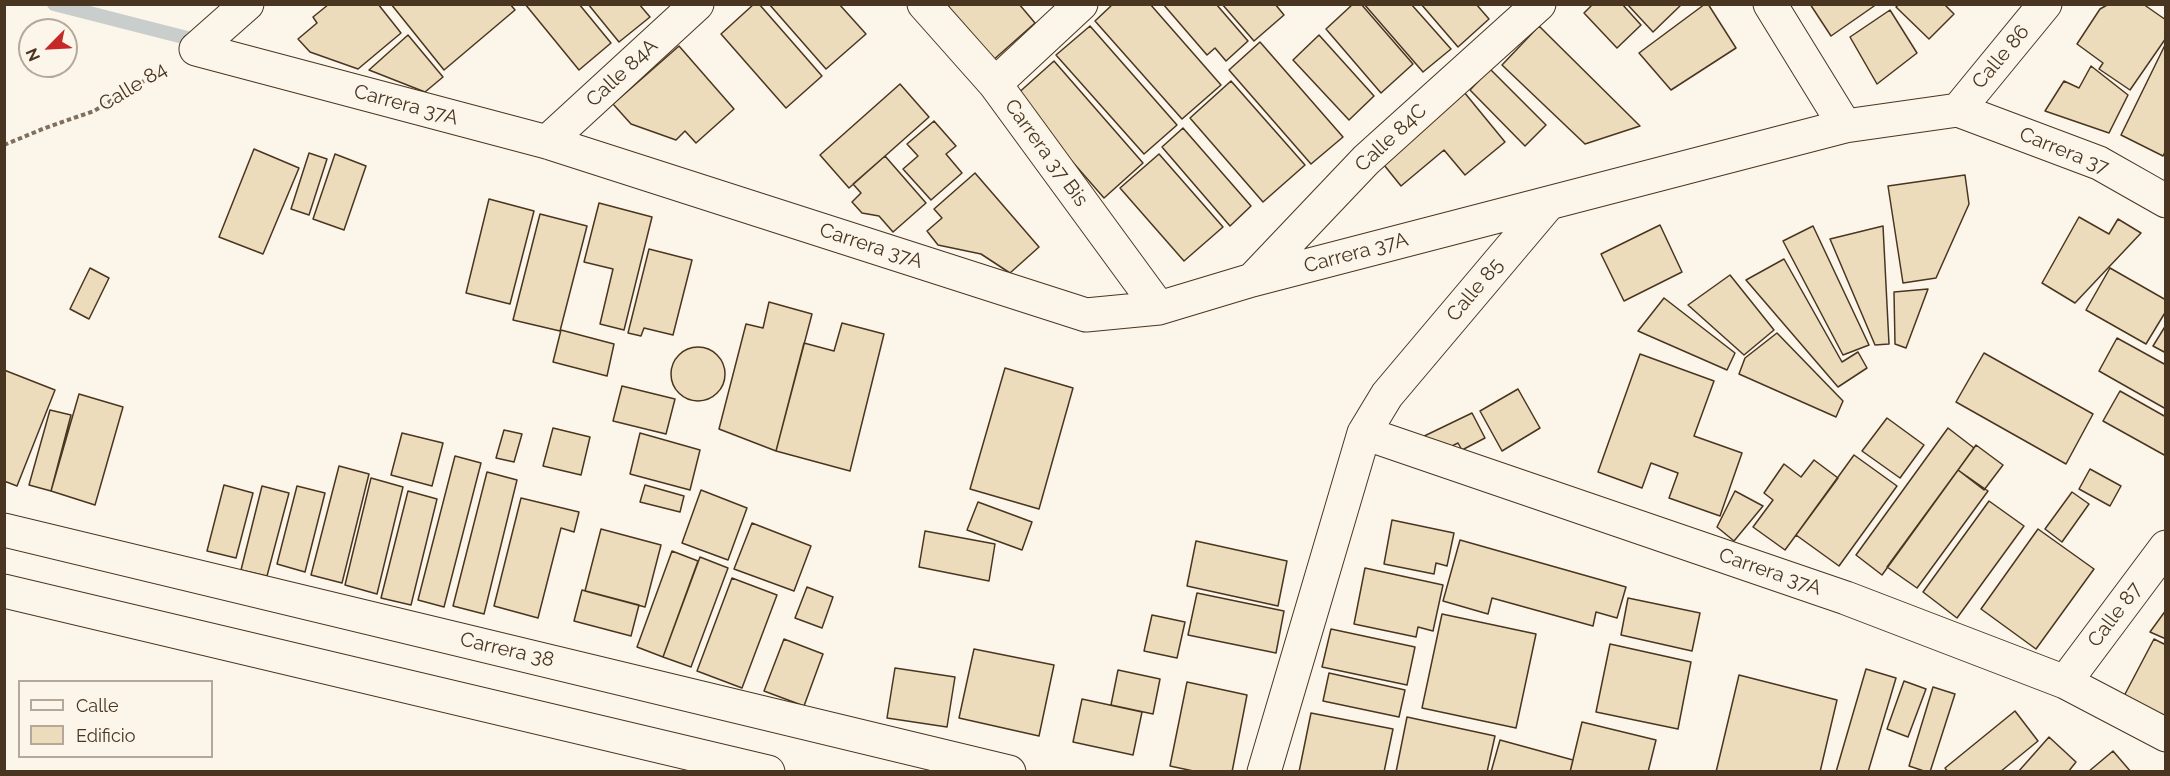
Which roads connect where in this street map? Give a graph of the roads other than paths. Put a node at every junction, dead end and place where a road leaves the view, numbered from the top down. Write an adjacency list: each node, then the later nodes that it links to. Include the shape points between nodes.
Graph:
1 (247, 4): 11 (street, Carrera 37A, via 196,49)
2 (697, 4): 11 (street, Calle 84A)
3 (924, 4): 8 (street, Carrera 37 Bis)
4 (1081, 4): 8 (street)
5 (1539, 4): 14 (street, Calle 84C, via 1366,160)
6 (1770, 4): 10 (street)
7 (2045, 4): 9 (street, Calle 86)
8 (995, 84): 15 (street, Carrera 37 Bis)
9 (1958, 110): 10 (street); 12 (street, Carrera 37, via 2099,163)
10 (1845, 126): 13 (street)
11 (547, 142): 15 (street, Carrera 37A, via 1086,315)
12 (2166, 201)
13 (1549, 203): 14 (street, Carrera 37A); 16 (street, Calle 85, via 1387,395)
14 (1252, 280): 15 (street, Carrera 37A)
15 (1160, 308)
16 (1364, 433): 20 (street, Carrera 37A, via 1845,598); 24 (street, Calle 85)
17 (4, 530): 23 (street, Carrera 38)
18 (2166, 547): 20 (street, Calle 87)
19 (4, 591): 22 (street)
20 (2065, 682): 21 (street, Carrera 37A)
21 (2166, 735)
22 (768, 771)
23 (1009, 771)
24 (1264, 771)

